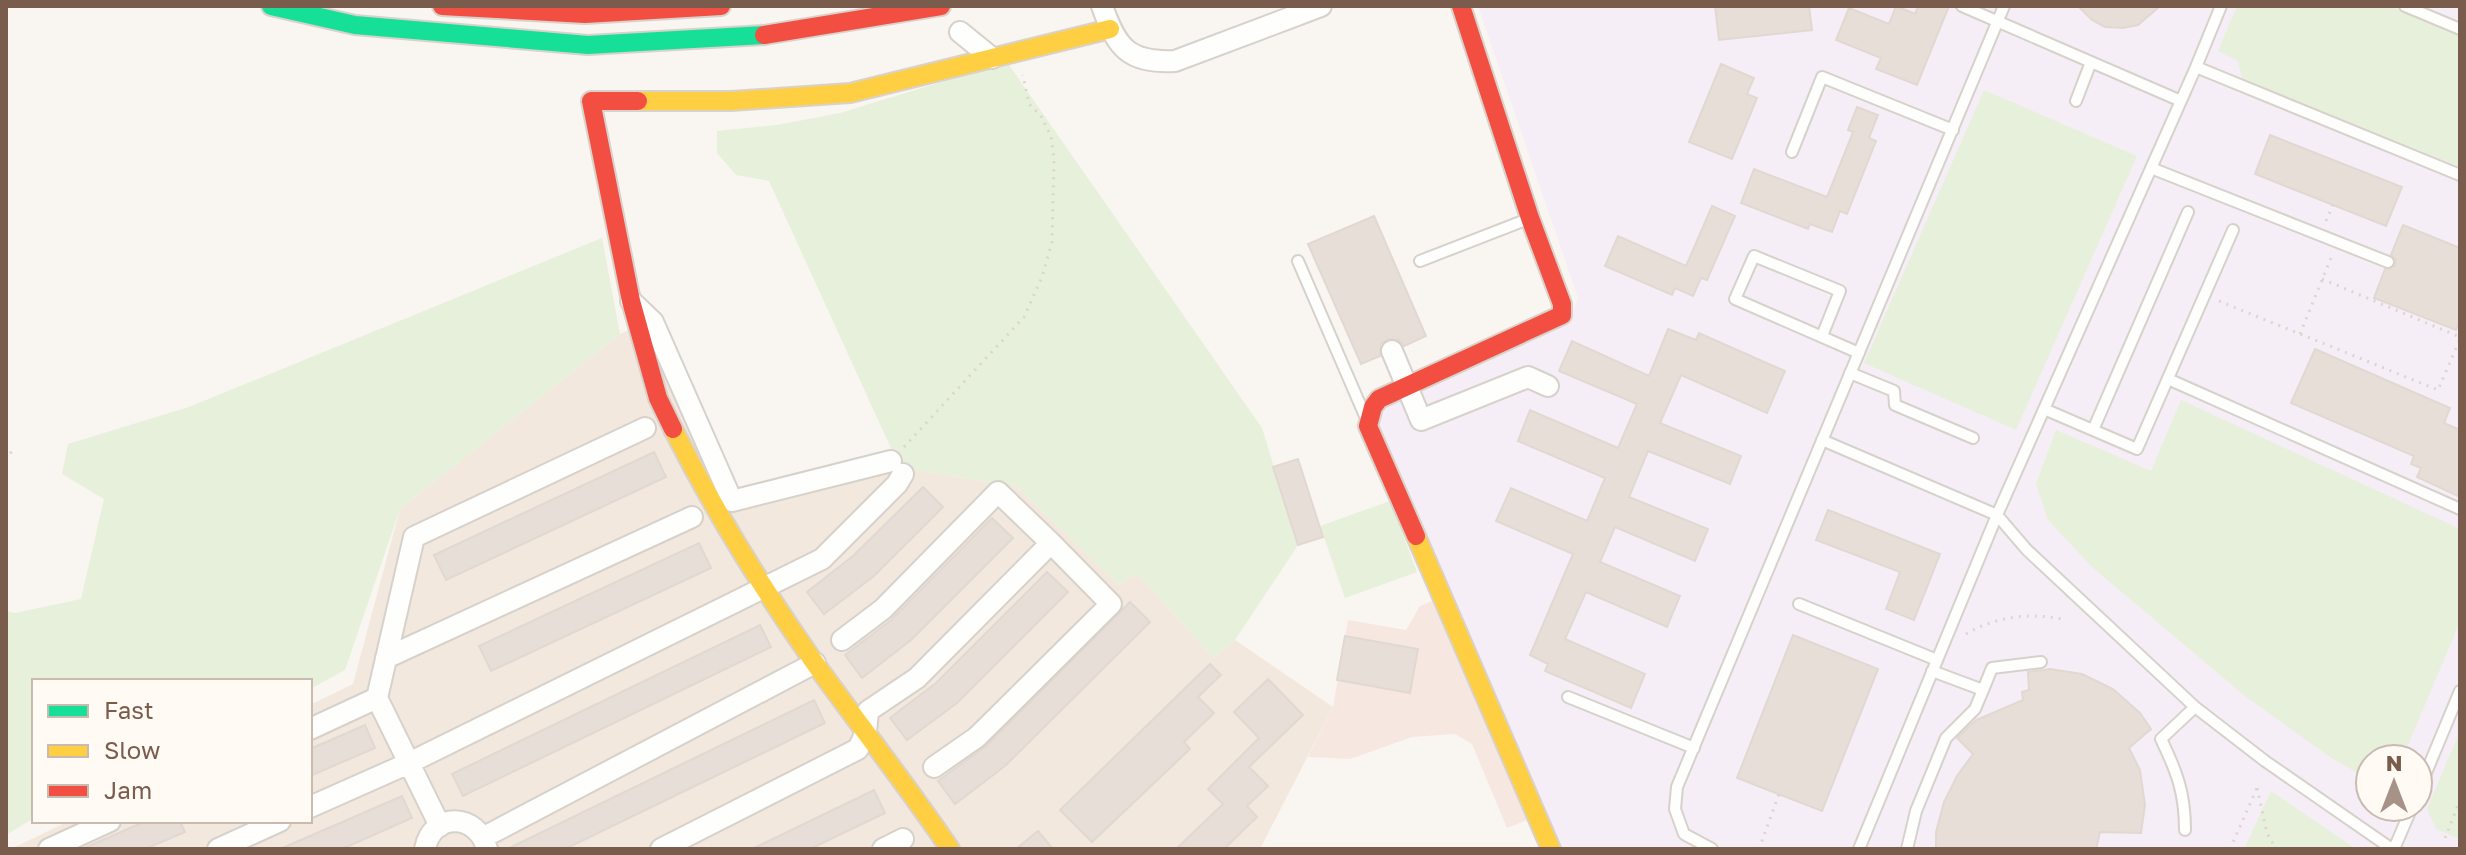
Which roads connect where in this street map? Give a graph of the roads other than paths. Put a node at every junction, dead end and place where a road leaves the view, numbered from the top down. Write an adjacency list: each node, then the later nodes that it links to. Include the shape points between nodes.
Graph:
1 (271, 6): 4 (main road, via 355,25 588,45 749,37)
2 (442, 6): 3 (main road, via 585,14)
3 (721, 6)
4 (941, 6)
5 (1102, 6): 13 (street)
6 (1321, 6): 13 (street, via 1175,61 1151,62 1132,54)
7 (1461, 6): 26 (main road)
8 (1962, 6): 12 (lane)
9 (2004, 6): 12 (lane)
10 (2221, 6): 18 (lane)
11 (2405, 6): 14 (lane)
12 (1998, 20): 17 (lane); 21 (lane)
13 (1110, 29): 16 (main road)
14 (2460, 29)
15 (960, 32): 16 (street)
16 (992, 58): 31 (main road, via 850,93 731,101 591,101)
17 (2091, 62): 19 (lane); 20 (lane)
18 (2196, 67): 20 (lane); 24 (lane)
19 (2076, 101)
20 (2181, 101): 23 (lane)
21 (1953, 130): 22 (lane, via 1822,77); 34 (lane)
22 (1792, 152)
23 (2151, 168): 30 (lane); 39 (lane)
24 (2460, 175)
25 (2188, 212): 42 (lane)
26 (1530, 218): 29 (lane); 37 (main road, via 1562,315)
27 (2233, 230): 36 (lane)
28 (1298, 261): 40 (lane)
29 (1420, 261)
30 (2388, 262)
31 (631, 301): 49 (main road, via 658,398 703,489); 49 (street, via 653,322 732,501 897,468 822,559)
32 (1822, 336): 32 (lane, via 1735,299 1754,256 1840,291); 34 (lane)
33 (1392, 351): 37 (street)
34 (1859, 353): 35 (lane)
35 (1850, 373): 43 (lane, via 1894,391 1895,405); 44 (lane)
36 (2168, 379): 42 (lane, via 2137,449); 45 (lane)
37 (1407, 386): 38 (street, via 1421,420 1528,377); 40 (main road, via 1379,399)
38 (1548, 386)
39 (2044, 409): 42 (lane); 46 (lane)
40 (1368, 426): 81 (main road)
41 (645, 428): 52 (street, via 414,537)
42 (2093, 430)
43 (1973, 438)
44 (1822, 440): 46 (lane); 63 (lane)
45 (2460, 509)
46 (1997, 515): 55 (lane); 60 (lane, via 2027,550)
47 (692, 517): 52 (street)
48 (1051, 543): 51 (street, via 998,492 883,609); 62 (street, via 917,678 868,711); 66 (street, via 1111,604 977,737)
49 (765, 588): 54 (main road); 65 (street)
50 (1799, 604): 55 (lane)
51 (842, 640)
52 (386, 658): 59 (street)
53 (2041, 662): 56 (lane, via 1992,668)
54 (815, 663): 62 (main road); 74 (street)
55 (1934, 666): 56 (lane); 83 (lane)
56 (1983, 690): 84 (lane, via 1975,709 1946,738 1916,811)
57 (2460, 691): 64 (lane)
58 (1568, 697): 63 (lane)
59 (377, 698): 61 (street); 65 (street)
60 (2195, 707): 72 (lane, via 2161,739 2185,801); 85 (lane)
61 (312, 728)
62 (866, 732): 78 (street, via 858,749 845,758); 80 (main road)
63 (1694, 748): 82 (lane, via 1677,787 1675,809 1684,834)
64 (2434, 754)
65 (409, 763): 67 (street); 71 (street)
66 (934, 767)
67 (312, 806)
68 (106, 823): 75 (street)
69 (276, 823): 76 (street)
70 (2405, 823): 85 (lane)
71 (440, 826): 74 (street, via 469,824); 77 (street)
72 (2185, 830)
73 (903, 839): 79 (street)
74 (486, 843)
75 (49, 849)
76 (218, 849)
77 (425, 849)
78 (661, 849)
79 (883, 849)
80 (950, 849)
81 (1551, 849)
82 (1712, 849)
83 (1859, 849)
84 (1907, 849)
85 (2393, 849)

